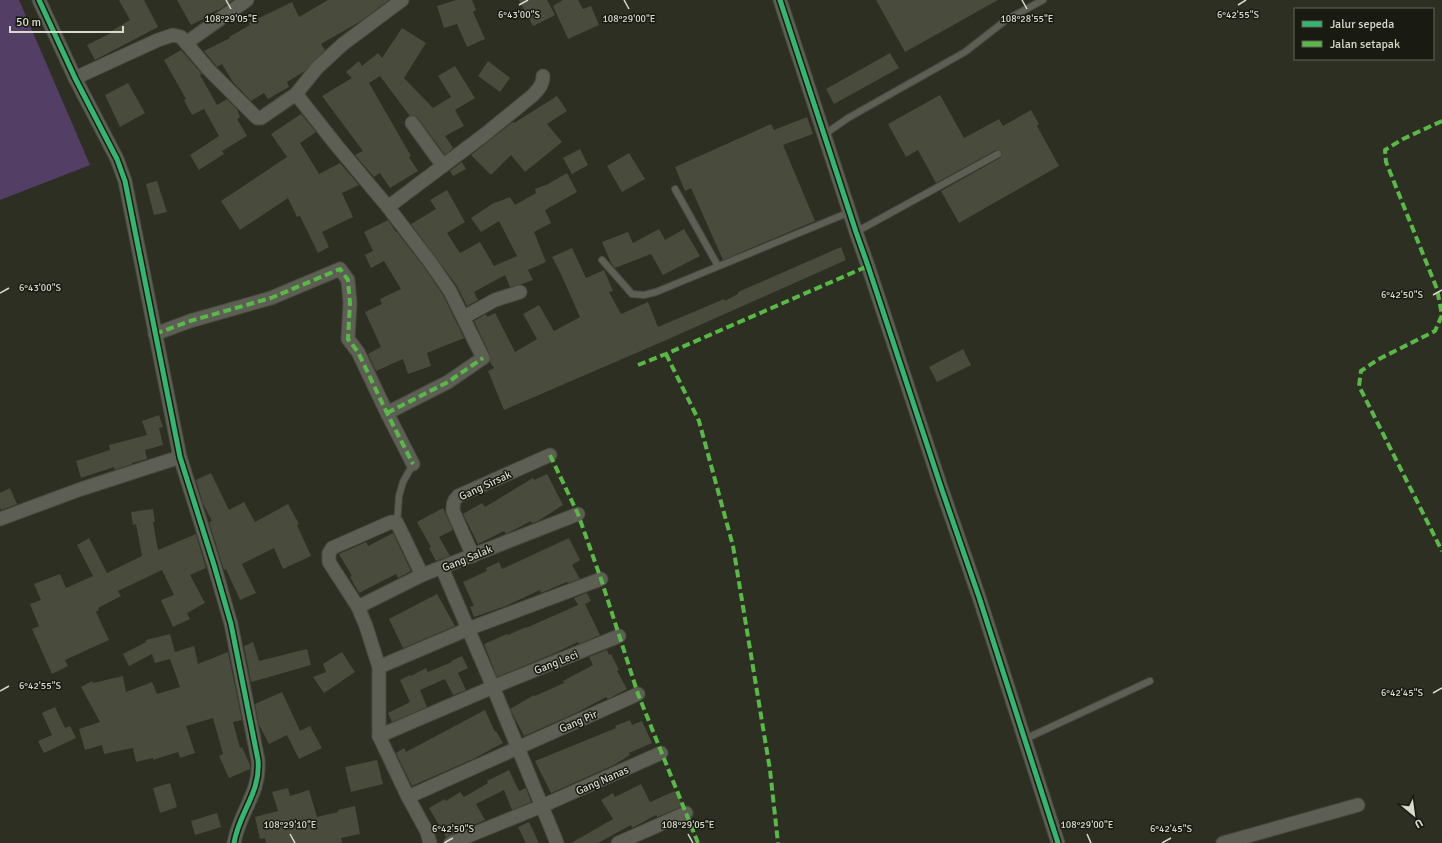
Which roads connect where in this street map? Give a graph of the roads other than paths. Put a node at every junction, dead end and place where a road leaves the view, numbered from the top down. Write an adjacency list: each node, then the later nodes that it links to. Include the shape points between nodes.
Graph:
1 (39, 0): 8 (street)
2 (247, 0): 6 (street)
3 (402, 0): 9 (street, via 343,44 317,68)
4 (780, 0): 11 (street)
5 (1043, 0): 11 (lane, via 1006,20 965,52 848,118)
6 (186, 44): 8 (street, via 181,37 173,35); 9 (street, via 257,118 264,117)
7 (542, 76): 13 (street, via 542,82 532,96)
8 (75, 78): 22 (street, via 117,159 125,181)
9 (296, 94): 15 (street)
10 (412, 123): 13 (street)
11 (825, 134): 16 (street)
12 (998, 154): 17 (lane)
13 (443, 166): 15 (street)
14 (676, 189): 19 (lane)
15 (388, 207): 21 (street, via 446,286)
16 (850, 212): 17 (street); 19 (lane)
17 (856, 232): 42 (street)
18 (602, 260): 19 (lane, via 632,294 644,296)
19 (718, 266)
20 (520, 292): 21 (street, via 495,300)
21 (464, 317): 23 (street, via 483,358 448,382)
22 (155, 334): 23 (street, via 190,321 271,298 340,269 348,280 348,340 358,352); 25 (street)
23 (387, 413): 26 (street)
24 (550, 455): 30 (street, Gang Sirsak, via 454,500 453,510)
25 (180, 457): 28 (street); 49 (street, via 231,624 258,760 257,784 236,829)
26 (413, 464): 29 (lane, via 399,496)
27 (578, 514): 30 (street, Gang Salak)
28 (0, 518)
29 (397, 523): 32 (street); 34 (street, via 386,524 332,548 329,553 329,562)
30 (474, 556): 31 (street, Gang Salak)
31 (442, 568): 32 (street, Gang Salak); 35 (street)
32 (422, 575): 34 (street, Gang Salak)
33 (601, 579): 35 (street)
34 (358, 607): 37 (street)
35 (468, 629): 37 (street); 39 (street)
36 (619, 636): 39 (street, Gang Leci)
37 (379, 667): 41 (street)
38 (1150, 681): 42 (lane)
39 (493, 687): 41 (street, Gang Leci); 43 (street)
40 (638, 694): 43 (street, Gang Pir)
41 (379, 736): 45 (street)
42 (1025, 739): 54 (street)
43 (517, 748): 45 (street, Gang Pir); 47 (street)
44 (661, 753): 47 (street, Gang Nanas)
45 (408, 797): 50 (street, via 427,832)
46 (1358, 805): 55 (street)
47 (542, 806): 51 (street, Gang Nanas); 52 (street)
48 (686, 813): 53 (street)
49 (234, 843)
50 (430, 843)
51 (451, 843)
52 (557, 843)
53 (618, 843)
54 (1058, 843)
55 (1223, 843)

